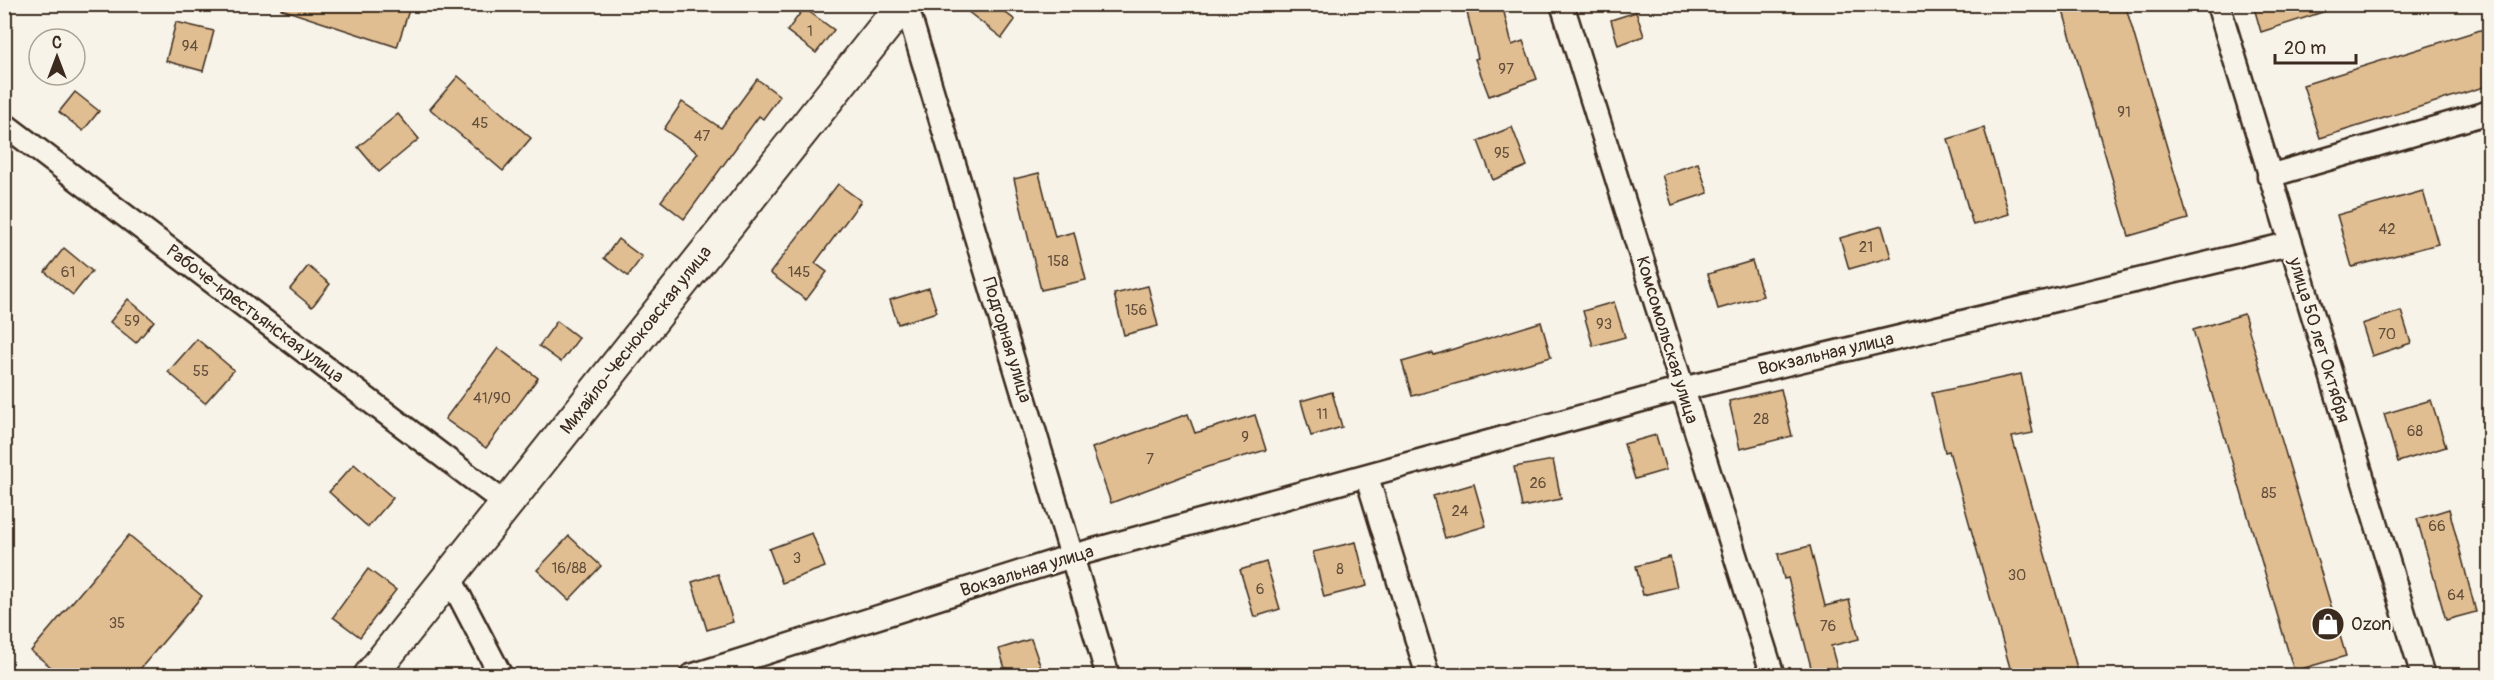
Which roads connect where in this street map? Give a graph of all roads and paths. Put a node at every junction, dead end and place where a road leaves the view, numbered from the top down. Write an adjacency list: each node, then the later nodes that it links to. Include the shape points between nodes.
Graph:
1 (904, 4): 10 (main road, Михайло-Чесноковская улица); 11 (street, Подгорная улица)
2 (1562, 4): 8 (street, Комсомольская улица)
3 (2218, 4): 6 (street, улица 50 лет Октября)
4 (2490, 112): 6 (street)
5 (4, 124): 10 (street, Рабоче-крестьянская улица)
6 (2269, 176): 7 (street, улица 50 лет Октября)
7 (2289, 244): 8 (street, Вокзальная улица); 20 (street, улица 50 лет Октября)
8 (1682, 389): 9 (street, Вокзальная улица); 19 (street, Комсомольская улица)
9 (1367, 477): 11 (street, Вокзальная улица); 18 (street)
10 (506, 504): 12 (main road, Михайло-Чесноковская улица)
11 (1072, 556): 13 (street, Вокзальная улица); 17 (street, Подгорная улица)
12 (450, 578): 14 (main road, Михайло-Чесноковская улица); 15 (street)
13 (748, 667): 16 (street, Вокзальная улица)
14 (370, 675)
15 (501, 675)
16 (692, 675)
17 (1108, 675)
18 (1428, 675)
19 (1773, 675)
20 (2423, 675)

